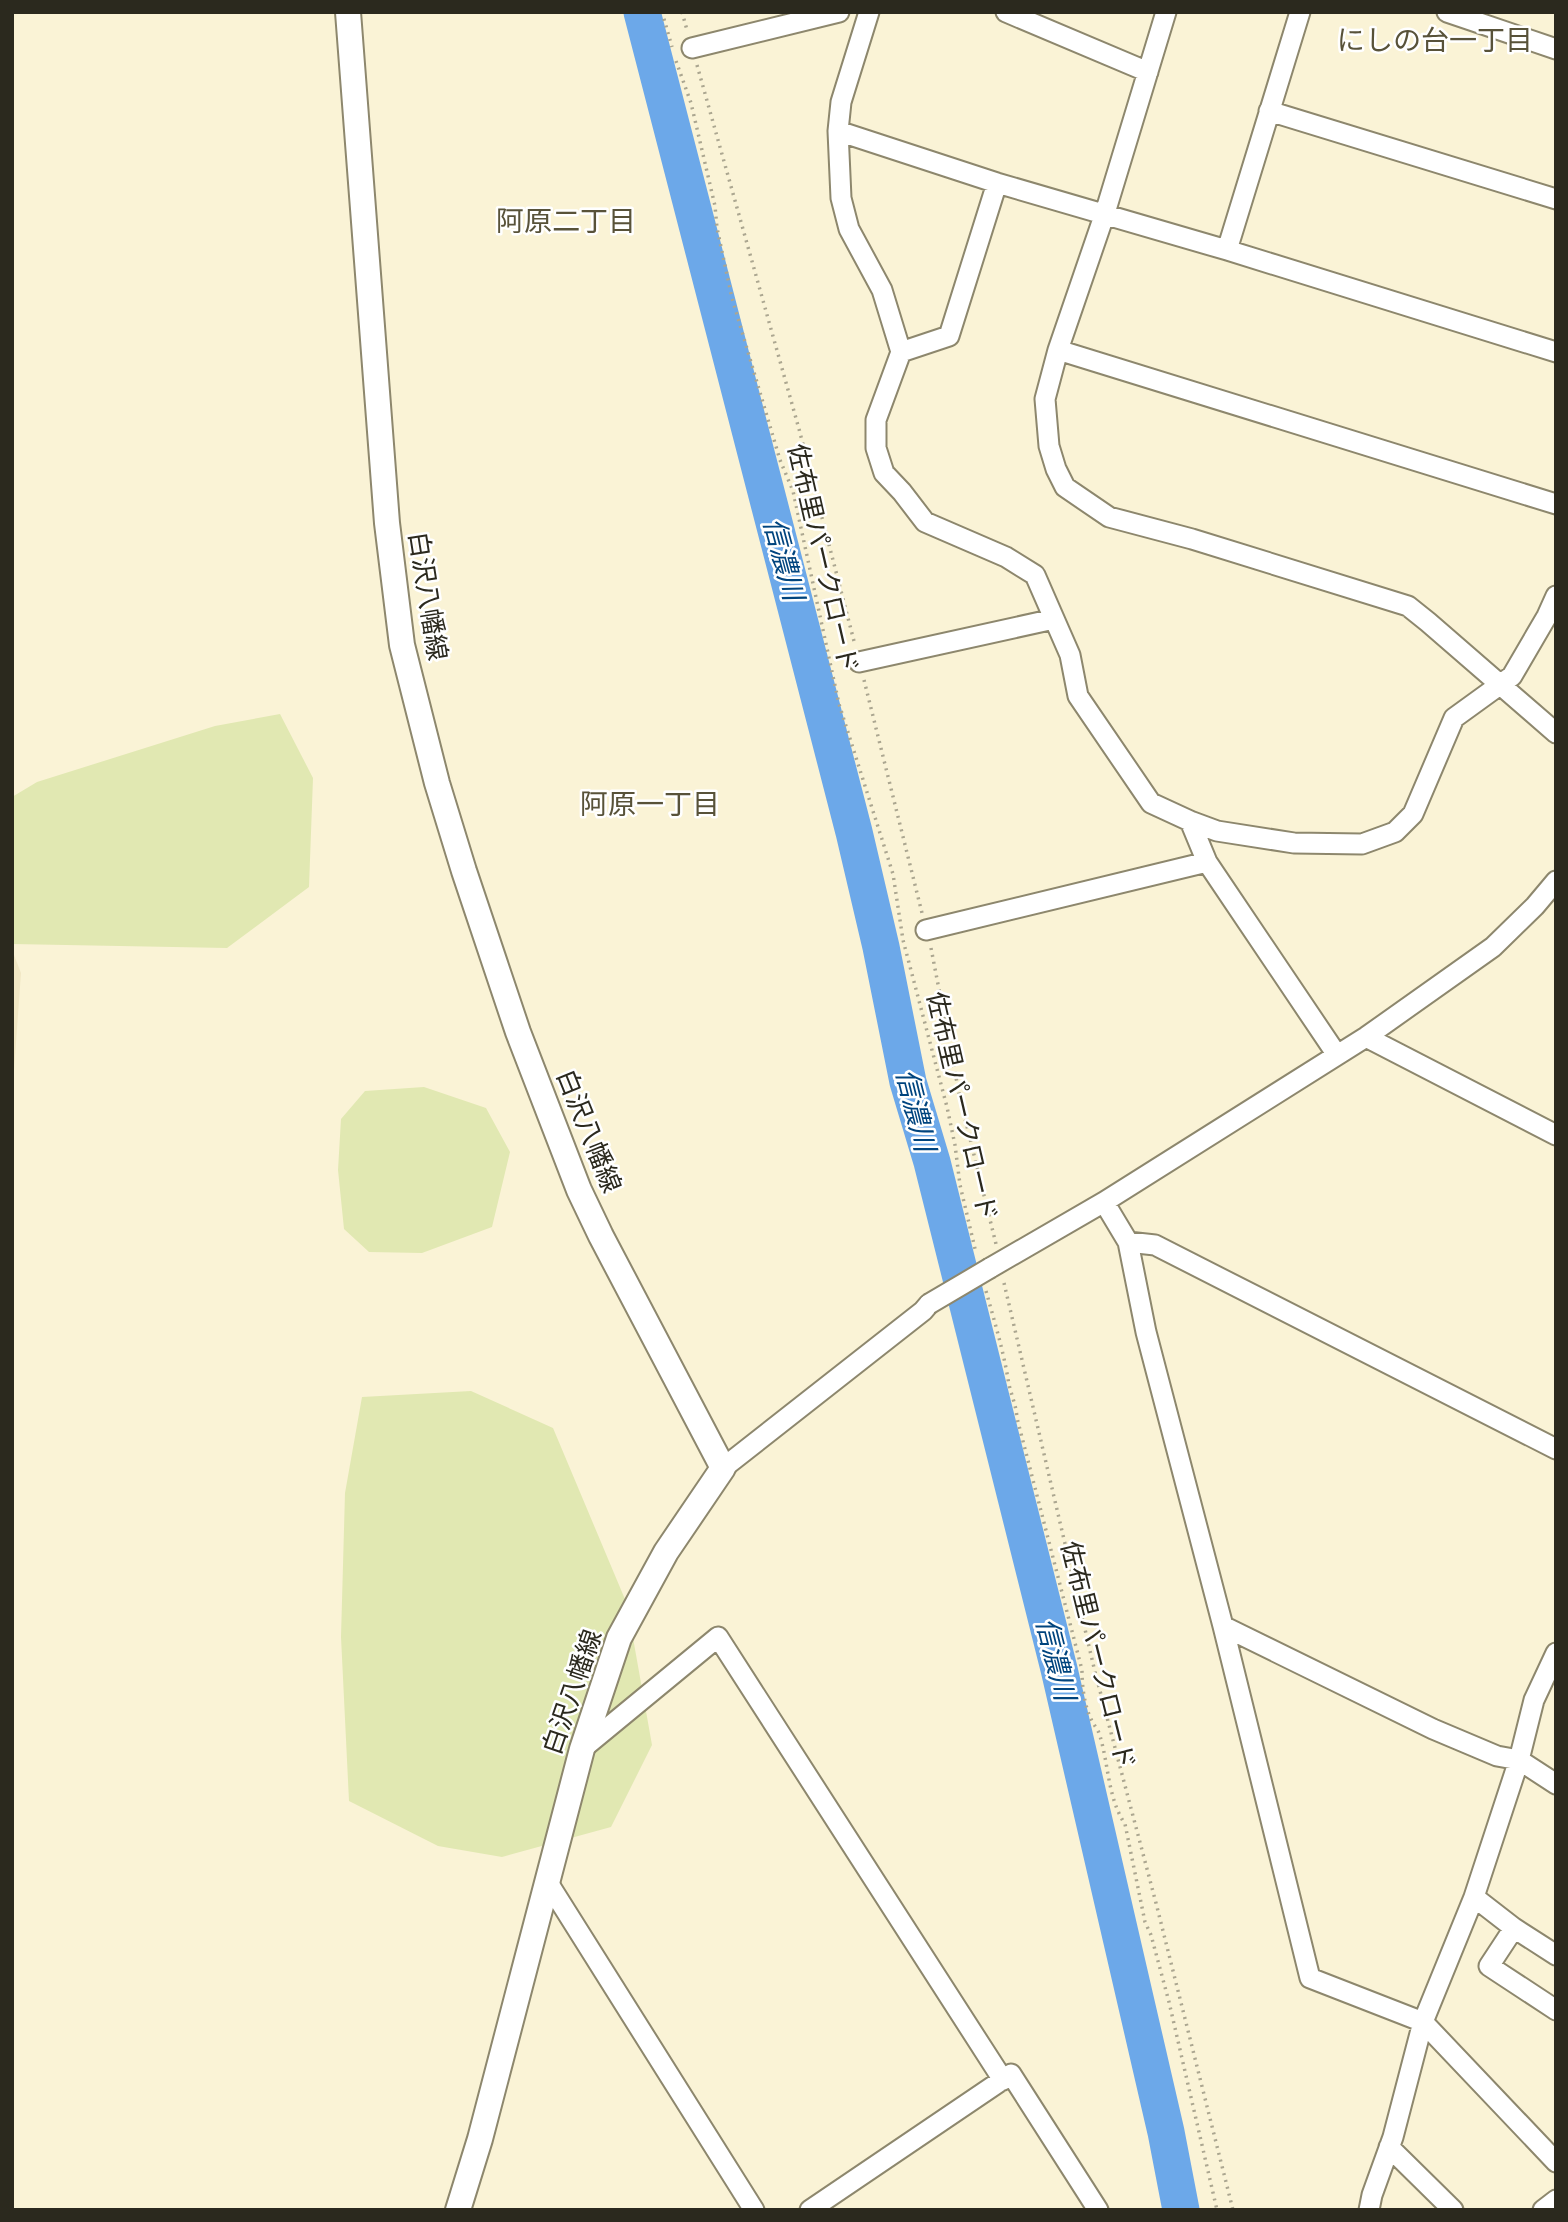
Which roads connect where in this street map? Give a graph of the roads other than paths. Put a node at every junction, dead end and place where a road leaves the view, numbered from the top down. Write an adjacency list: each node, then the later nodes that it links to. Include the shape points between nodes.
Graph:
1 (348, 12): 37 (main road, 白沢八幡線, via 387,523 402,645 437,783 518,1032 579,1190)
2 (839, 12): 9 (street)
3 (869, 12): 13 (street, via 841,102)
4 (1006, 12): 11 (street)
5 (1166, 12): 11 (street)
6 (1300, 12): 12 (street)
7 (1447, 12): 8 (street)
8 (1478, 17): 10 (street)
9 (692, 48)
10 (1556, 49)
11 (1148, 72): 16 (street)
12 (1269, 111): 15 (street); 17 (street)
13 (838, 131): 14 (street); 19 (street, via 841,198 849,229 882,290)
14 (997, 183): 16 (street); 19 (street, via 949,336)
15 (1556, 199)
16 (1105, 213): 17 (street); 18 (street)
17 (1227, 250): 20 (street)
18 (1058, 349): 21 (street); 25 (street, via 1045,399 1049,446 1065,486 1109,517 1408,606)
19 (901, 352): 23 (street, via 876,420 876,448 884,473 925,522 1006,556 1035,575)
20 (1556, 352)
21 (1556, 504)
22 (1556, 596): 25 (street, via 1512,676)
23 (1054, 618): 24 (street); 27 (street, via 1070,655 1078,696 1151,803)
24 (859, 662)
25 (1499, 684): 26 (street); 27 (street, via 1454,718 1413,814 1395,832 1362,844 1294,843 1217,831)
26 (1556, 733)
27 (1190, 821): 28 (street)
28 (1207, 862): 30 (street); 32 (street)
29 (1556, 881): 31 (street, via 1493,947)
30 (926, 930)
31 (1366, 1037): 32 (street); 33 (street)
32 (1337, 1055): 34 (street)
33 (1556, 1135)
34 (1104, 1202): 35 (street); 37 (street, bridge, via 929,1304)
35 (1128, 1242): 36 (street, via 1155,1245); 38 (street, via 1146,1332)
36 (1556, 1449)
37 (723, 1468): 40 (main road, 白沢八幡線, via 666,1552 619,1638)
38 (1223, 1626): 41 (street, via 1433,1729 1497,1756); 48 (street, via 1310,1978)
39 (1556, 1653): 41 (street, via 1534,1700)
40 (582, 1749): 43 (main road, 白沢八幡線); 49 (street, via 718,1637)
41 (1519, 1760): 42 (street); 44 (street)
42 (1556, 1784)
43 (547, 1881): 53 (main road, 白沢八幡線); 54 (street)
44 (1474, 1897): 45 (street); 48 (street)
45 (1514, 1928): 46 (street); 47 (street, via 1489,1966)
46 (1556, 1955)
47 (1556, 2010)
48 (1423, 2022): 50 (street); 51 (street)
49 (1003, 2080): 55 (street); 56 (street, via 1011,2074)
50 (1389, 2147): 57 (street); 58 (street)
51 (1556, 2162)
52 (1556, 2200): 59 (street)
53 (458, 2210)
54 (754, 2210)
55 (810, 2210)
56 (1098, 2210)
57 (1369, 2210)
58 (1452, 2210)
59 (1543, 2210)

